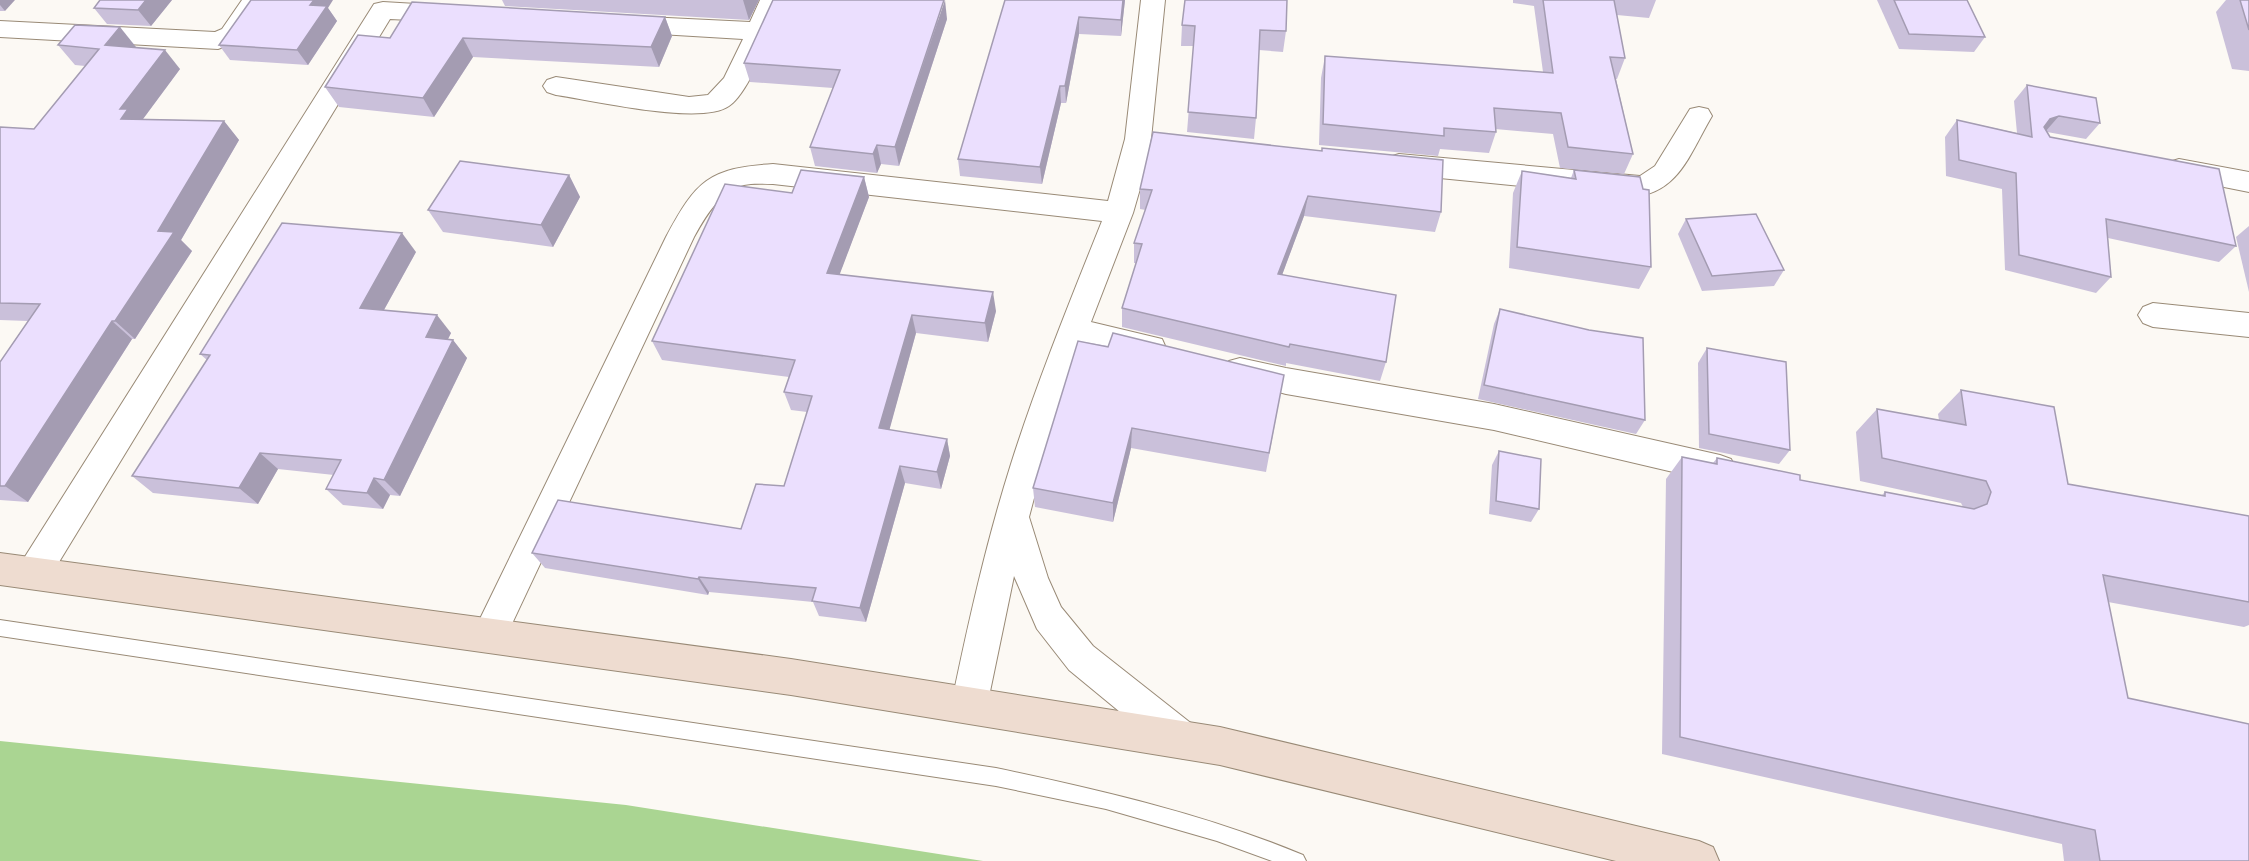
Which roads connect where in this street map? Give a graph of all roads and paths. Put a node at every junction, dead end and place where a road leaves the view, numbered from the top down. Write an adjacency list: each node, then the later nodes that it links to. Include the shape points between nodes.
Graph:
1 (255, 0): 6 (street, via 231,35 218,41)
2 (772, 0): 7 (street)
3 (1153, 0): 13 (street, via 1150,140)
4 (476, 15): 21 (street, via 383,10)
5 (605, 22): 7 (street)
6 (0, 29)
7 (758, 31): 8 (street, via 732,85 720,99 705,105)
8 (556, 86)
9 (1699, 116): 10 (street, via 1665,173 1646,186)
10 (1373, 162)
11 (2159, 165): 12 (street)
12 (2249, 182)
13 (1119, 213): 16 (street); 23 (street, via 773,174 741,175 720,184 697,204 680,237)
14 (2153, 315): 15 (street)
15 (2249, 325)
16 (1073, 330): 17 (street); 20 (street)
17 (1174, 354)
18 (1208, 362): 19 (street, via 1286,381 1494,417)
19 (1743, 474)
20 (1012, 515): 24 (street); 25 (street, via 1031,578 1049,618 1081,658)
21 (17, 572): 23 (main road)
22 (0, 628): 26 (lane, via 996,777 1106,800 1217,832)
23 (489, 636): 24 (main road, via 791,676)
24 (969, 706): 25 (main road)
25 (1184, 741): 27 (main road, via 1220,746)
26 (1297, 861)
27 (1699, 861)

